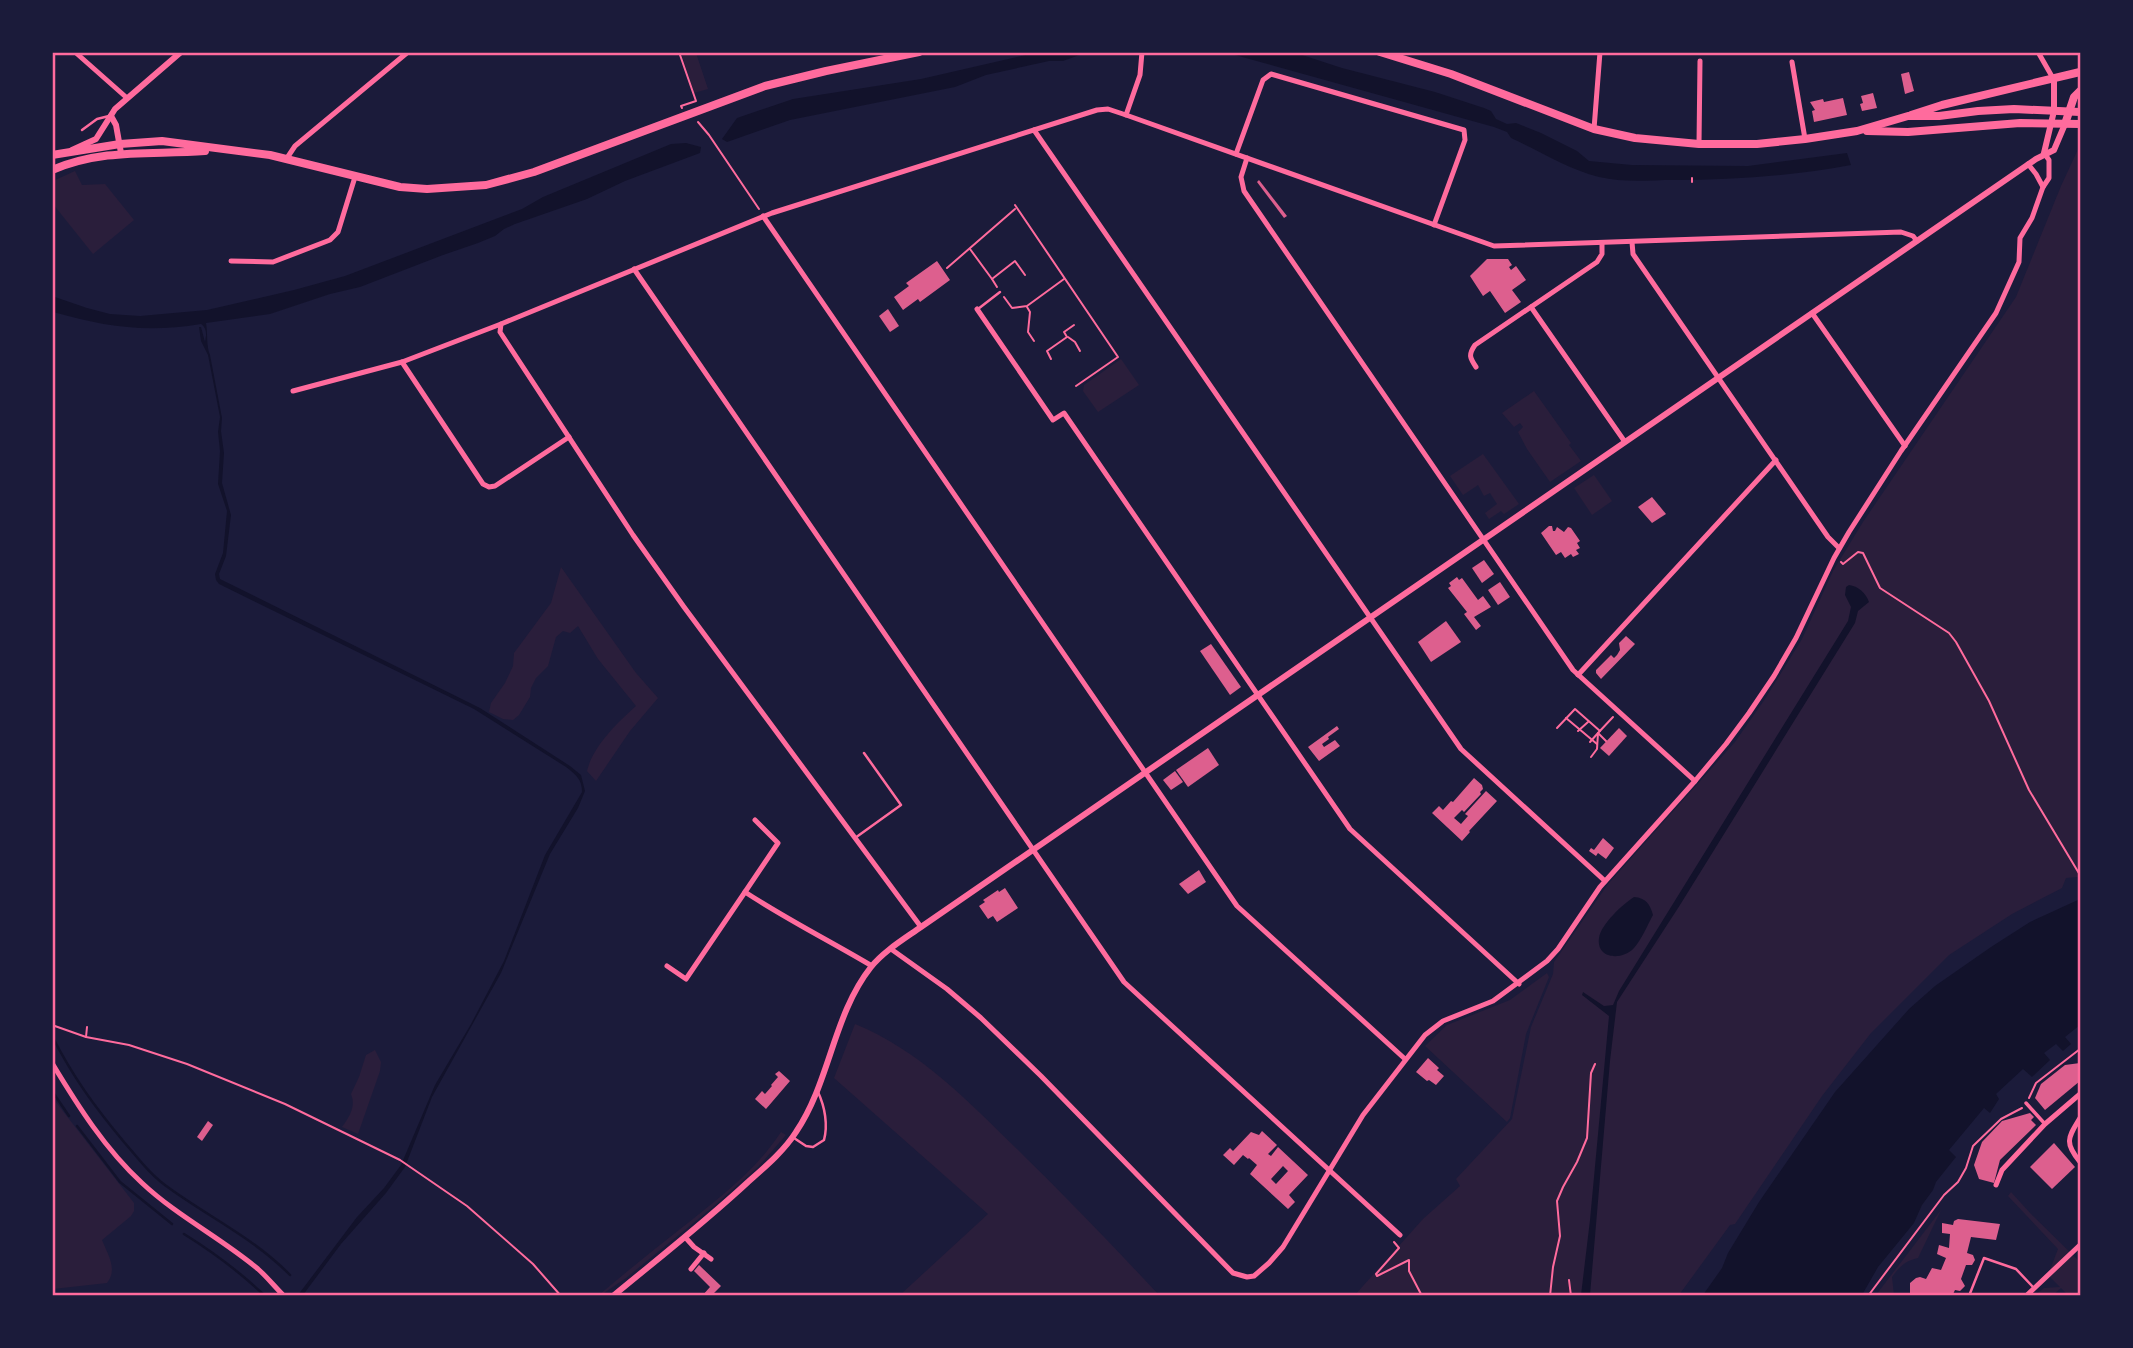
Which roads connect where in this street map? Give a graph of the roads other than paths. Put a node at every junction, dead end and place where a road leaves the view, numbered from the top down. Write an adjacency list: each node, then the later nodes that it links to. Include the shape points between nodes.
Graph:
1 (75, 52): 15 (street)
2 (181, 52): 15 (street)
3 (408, 52): 36 (street, via 295,146)
4 (919, 52): 9 (main road)
5 (1142, 52): 19 (street, via 1136,90)
6 (1380, 52): 25 (main road)
7 (1600, 52): 25 (street)
8 (2038, 52): 13 (street)
9 (901, 54): 40 (main road, via 765,86 534,172 486,184 426,189)
10 (1700, 61): 30 (street)
11 (1792, 62): 29 (street)
12 (2081, 72): 13 (main road)
13 (2054, 80): 16 (street); 21 (main road)
14 (2081, 91): 17 (main road)
15 (127, 98): 20 (street)
16 (2054, 111): 17 (main road); 21 (main road); 22 (street)
17 (2069, 112): 18 (main road); 23 (main road)
18 (2081, 112)
19 (1126, 115): 26 (street, via 1097,110); 34 (street)
20 (111, 116): 27 (lane, via 97,119); 31 (street); 32 (street, via 96,139)
21 (1908, 116): 28 (main road)
22 (2051, 124): 23 (main road); 28 (main road); 33 (street)
23 (2064, 124): 24 (main road); 33 (street, via 2054,150)
24 (2081, 124)
25 (1594, 129): 30 (main road)
26 (1034, 130): 42 (street); 64 (street)
27 (82, 131)
28 (1857, 131): 29 (main road)
29 (1805, 139): 30 (main road)
30 (1699, 144)
31 (120, 149): 32 (main road); 36 (main road, via 226,150); 39 (main road)
32 (70, 151): 35 (main road)
33 (2044, 153): 38 (street); 41 (street, via 2050,167)
34 (1236, 154): 37 (street); 43 (street, via 1263,80 1271,74 1464,130 1465,140)
35 (52, 155)
36 (287, 158): 40 (main road)
37 (1247, 158): 43 (street); 62 (street, via 1241,177 1244,191)
38 (2028, 164): 41 (street); 44 (street)
39 (52, 170)
40 (355, 177): 47 (street, via 338,232 330,240 273,262)
41 (2043, 187): 60 (street, via 2020,239 2019,262 1996,313)
42 (763, 216): 48 (street); 68 (street)
43 (1434, 225): 46 (street, via 1494,246)
44 (1917, 241): 45 (street, via 1901,232); 52 (street)
45 (1632, 242): 46 (street); 56 (street, via 1633,254)
46 (1602, 243): 50 (street, via 1597,262)
47 (230, 261)
48 (634, 268): 53 (street); 72 (street)
49 (1000, 292): 51 (lane)
50 (1531, 307): 55 (street, via 1475,345 1470,358); 59 (street)
51 (977, 309): 66 (street, via 1054,420 1064,413)
52 (1812, 313): 56 (street); 60 (street)
53 (501, 324): 54 (street); 58 (street, via 500,332)
54 (402, 362): 57 (street); 58 (street, via 489,487)
55 (1476, 367)
56 (1719, 377): 59 (street); 61 (street)
57 (293, 391)
58 (569, 437): 71 (street, via 684,607)
59 (1625, 442): 62 (street)
60 (1905, 446): 63 (street)
61 (1776, 460): 63 (street); 65 (street)
62 (1483, 539): 64 (street); 65 (street)
63 (1839, 548): 69 (street, via 1774,676)
64 (1370, 617): 66 (street); 73 (street, via 1461,749)
65 (1578, 675): 69 (street)
66 (1258, 695): 68 (street); 79 (street, via 1350,829)
67 (864, 753): 71 (lane, via 901,805)
68 (1146, 772): 72 (street); 80 (street, via 1237,906)
69 (1695, 781): 73 (street)
70 (755, 820): 74 (street, via 778,842)
71 (855, 838): 75 (street)
72 (1033, 850): 75 (street); 89 (street, via 1124,982)
73 (1605, 881): 79 (street, via 1558,949)
74 (745, 892): 77 (street); 78 (street, via 686,979)
75 (920, 927): 76 (street)
76 (891, 949): 77 (street); 89 (street, via 981,1018 1233,1273 1247,1277 1261,1271 1283,1247)
77 (872, 965): 82 (street, via 848,1006)
78 (667, 967)
79 (1519, 984): 80 (street, via 1493,1001 1443,1021)
80 (1405, 1059): 89 (street)
81 (52, 1063): 98 (street, via 82,1112 141,1182 259,1270)
82 (818, 1093): 87 (street); 87 (lane, via 825,1119 824,1140 813,1147)
83 (2081, 1094): 86 (street)
84 (2028, 1101): 86 (street)
85 (2081, 1118): 88 (street, via 2069,1140)
86 (2045, 1124): 90 (street, via 2002,1170)
87 (793, 1137): 92 (street)
88 (2081, 1161)
89 (1328, 1171): 91 (street)
90 (1996, 1185)
91 (1400, 1235)
92 (685, 1237): 94 (street); 99 (street)
93 (2081, 1245): 97 (street)
94 (704, 1253): 95 (street); 96 (street)
95 (711, 1259)
96 (691, 1269)
97 (2034, 1288): 100 (lane, via 2011,1266 1984,1258); 101 (street)
98 (283, 1295)
99 (613, 1296)
100 (1969, 1296)
101 (2026, 1296)

